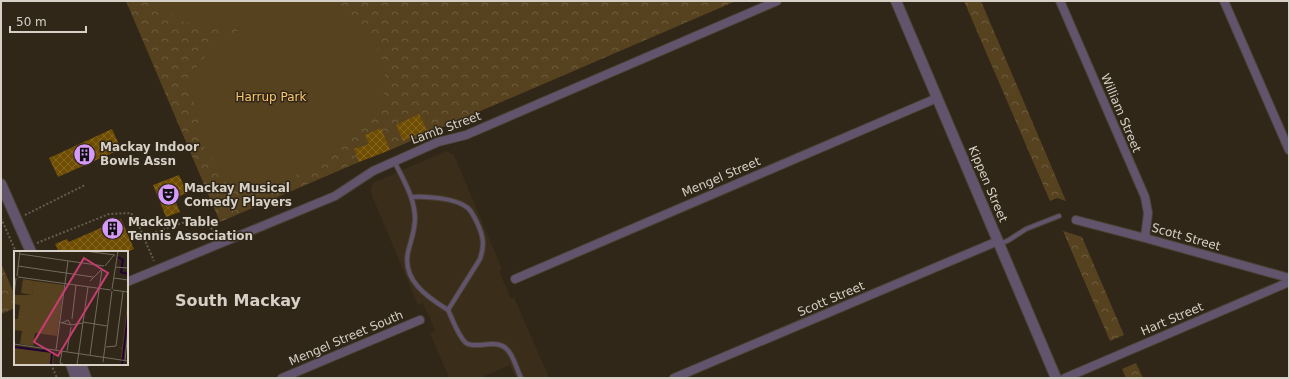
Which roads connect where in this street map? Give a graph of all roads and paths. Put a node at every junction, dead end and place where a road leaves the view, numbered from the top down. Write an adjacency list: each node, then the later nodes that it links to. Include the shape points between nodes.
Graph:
1 (777, 1): 7 (street, Lamb Street, via 466,135 438,142)
2 (896, 1): 5 (street, Kippen Street)
3 (1060, 1): 16 (street, William Street, via 1145,198 1148,213)
4 (1224, 1): 6 (street)
5 (937, 98): 18 (street, Kippen Street); 23 (street, Mengel Street)
6 (1289, 150)
7 (394, 161): 10 (lane); 17 (street, Lamb Street, via 367,174 335,196)
8 (1, 184): 13 (street)
9 (85, 185): 13 (path)
10 (411, 197): 26 (lane, via 415,219 406,261 408,271 415,284 427,296); 26 (lane, via 434,198 462,204 473,214 483,237 480,259)
11 (1059, 216): 18 (lane, Scott Street)
12 (1, 218): 20 (path)
13 (16, 219): 19 (street)
14 (1076, 220): 16 (street, Scott Street)
15 (144, 236): 17 (path, via 194,219 209,226); 19 (path, via 131,214 109,214); 21 (path)
16 (1145, 238): 22 (street, Scott Street)
17 (224, 242): 21 (street, Lamb Street)
18 (998, 243): 36 (street, Scott Street); 37 (street, Kippen Street)
19 (29, 249)
20 (16, 251)
21 (158, 270): 24 (street, Lamb Street)
22 (1289, 278)
23 (514, 279)
24 (128, 282)
25 (1289, 282): 38 (street, Hart Street)
26 (448, 310): 35 (lane, via 468,344 499,344 505,347)
27 (420, 320): 34 (street, Mengel Street South)
28 (51, 365): 31 (path)
29 (71, 365): 32 (street)
30 (81, 365): 33 (street)
31 (57, 378)
32 (76, 378)
33 (86, 378)
34 (282, 378)
35 (521, 378)
36 (674, 378)
37 (1056, 378)
38 (1065, 378)

